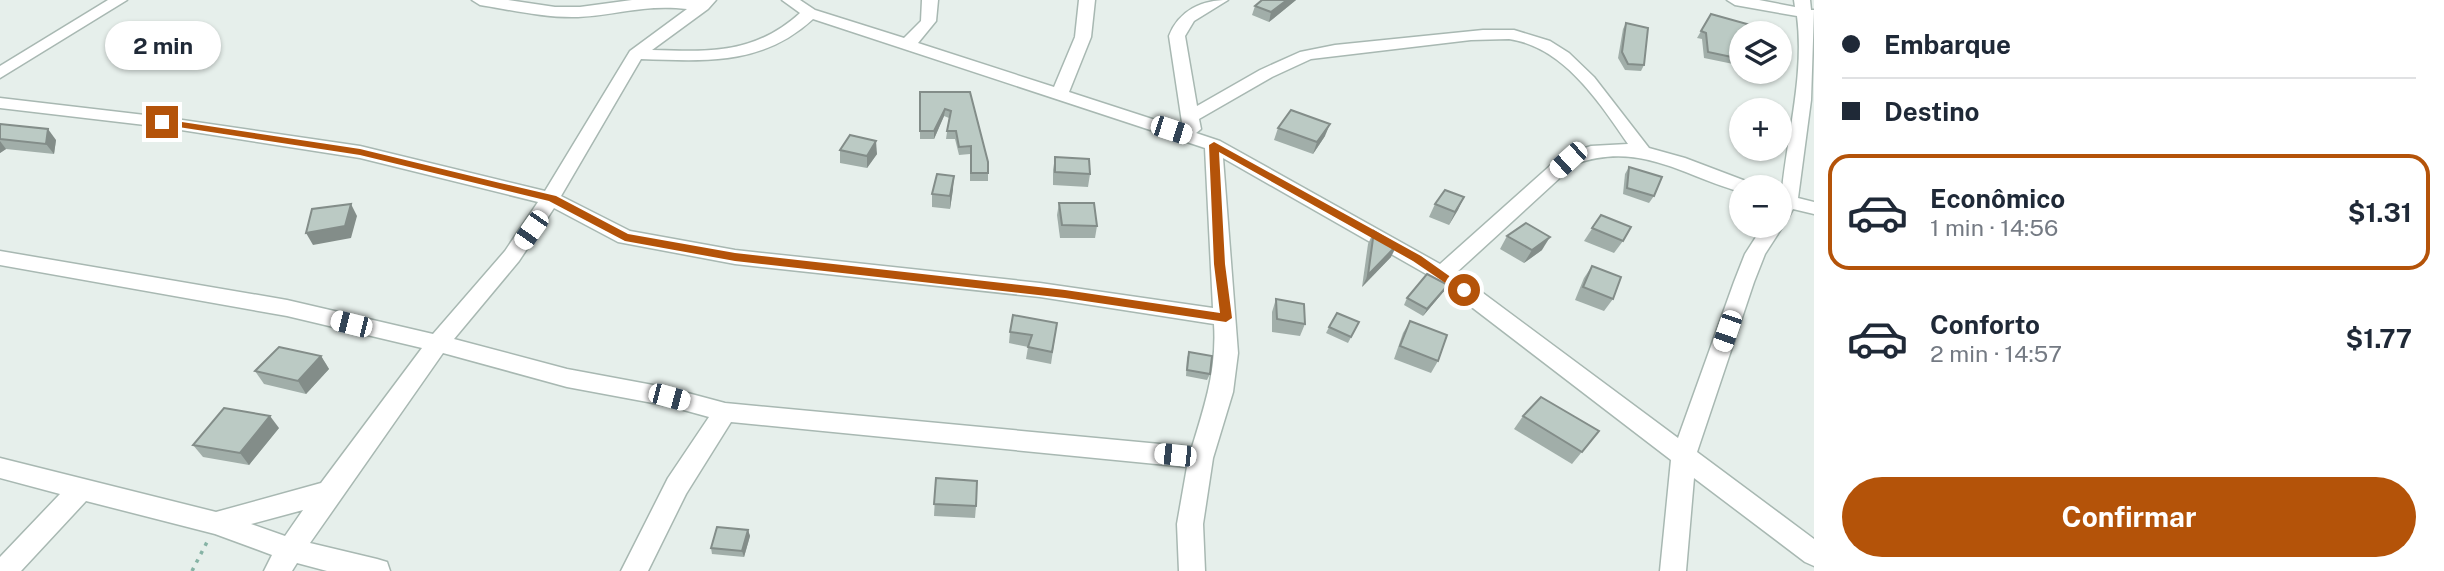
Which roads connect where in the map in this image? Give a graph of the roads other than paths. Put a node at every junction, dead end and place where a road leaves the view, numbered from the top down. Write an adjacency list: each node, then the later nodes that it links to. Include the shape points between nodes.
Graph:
1 (119, 0): 13 (street)
2 (480, 0): 8 (street, via 555,12 657,1)
3 (790, 0): 10 (street)
4 (930, 0): 11 (street, via 927,28)
5 (1087, 0): 14 (street, via 1084,40)
6 (1220, 0): 16 (street, via 1179,26 1178,48)
7 (1735, 0): 9 (street)
8 (706, 3): 12 (street)
9 (1807, 10): 18 (street, via 1804,86)
10 (810, 13): 11 (street); 12 (street, via 768,44 740,52)
11 (907, 44): 14 (street)
12 (636, 54): 20 (street)
13 (0, 73)
14 (1059, 94): 16 (street)
15 (0, 103): 20 (street, via 360,152)
16 (1199, 133): 17 (street, via 1291,61 1311,54 1463,35 1510,34 1550,47 1576,69 1606,99); 25 (street); 26 (street)
17 (1640, 150): 19 (street); 25 (street, via 1606,148 1568,160)
18 (1788, 175)
19 (1729, 182)
20 (552, 199): 26 (street, via 625,237 735,257 1065,294); 27 (street, via 512,256)
21 (1792, 206): 22 (street)
22 (1814, 208)
23 (1765, 238): 29 (street, via 1744,282)
24 (0, 258): 27 (street, via 287,308)
25 (1442, 274): 29 (street)
26 (1226, 318): 30 (street, via 1221,393)
27 (438, 343): 28 (street, via 567,378); 33 (street)
28 (725, 412): 30 (street); 39 (street, via 677,486)
29 (1684, 456): 35 (street); 41 (street)
30 (1201, 458): 40 (street, via 1190,524)
31 (0, 468): 32 (street)
32 (81, 489): 34 (street); 37 (street)
33 (329, 492): 34 (street); 36 (street)
34 (216, 523): 36 (street)
35 (1814, 554)
36 (284, 561): 38 (street)
37 (4, 571)
38 (377, 571)
39 (634, 571)
40 (1192, 571)
41 (1673, 571)

